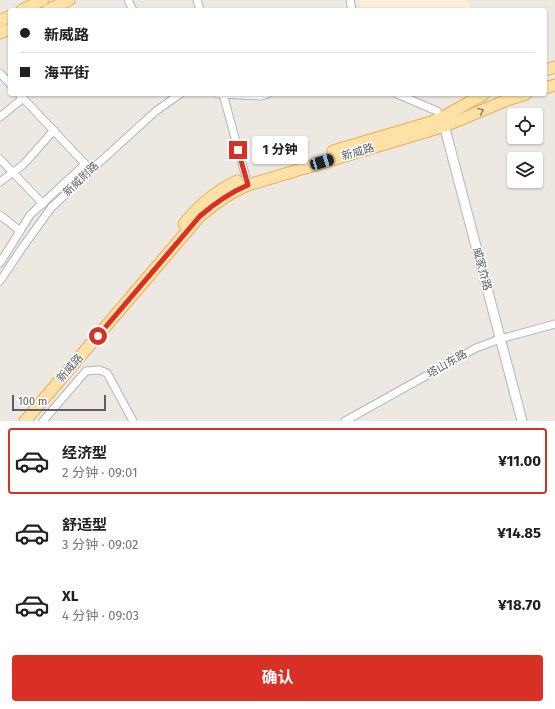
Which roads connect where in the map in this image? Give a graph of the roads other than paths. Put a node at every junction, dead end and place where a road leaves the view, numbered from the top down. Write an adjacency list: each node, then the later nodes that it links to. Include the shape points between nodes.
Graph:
1 (43, 0): 3 (main road)
2 (69, 0): 4 (main road)
3 (26, 8)
4 (52, 8)
5 (0, 73): 6 (street)
6 (8, 82)
7 (21, 96): 14 (street); 16 (street)
8 (177, 96): 19 (street, 新威附路, via 156,111)
9 (222, 96): 21 (street)
10 (401, 96): 15 (street)
11 (474, 96): 15 (main road)
12 (480, 96): 15 (main road, 新威路)
13 (519, 96): 15 (main road, 新威路, one-way to 13)
14 (0, 117)
15 (441, 118): 21 (main road, 新威路); 29 (street, 威家夼路)
16 (54, 130): 18 (street); 20 (street, via 24,164)
17 (0, 160): 20 (street)
18 (85, 164): 19 (street); 23 (street)
19 (91, 170): 27 (street, 新威附路, via 51,208)
20 (12, 172): 22 (street); 23 (street)
21 (246, 181): 30 (main road, 新威路, via 214,194 195,210); 31 (main road, 新威路, via 200,216)
22 (0, 182)
23 (43, 204): 25 (street, via 30,215)
24 (0, 215): 25 (street)
25 (20, 231): 26 (street)
26 (1, 259)
27 (0, 281)
28 (555, 324): 29 (street, 塔山东路)
29 (500, 339): 34 (street, 塔山东路, via 476,348); 35 (street, 威家夼路)
30 (17, 421)
31 (25, 421)
32 (43, 421): 33 (street, via 86,371 99,370 107,373)
33 (133, 421)
34 (345, 421)
35 (522, 421)

